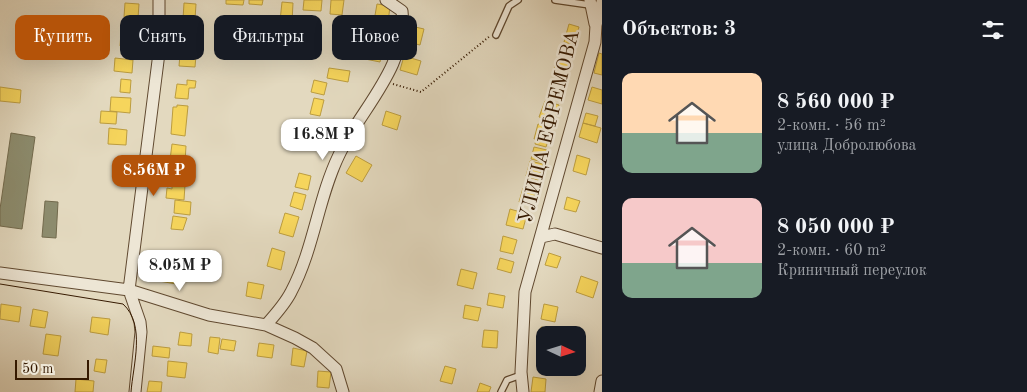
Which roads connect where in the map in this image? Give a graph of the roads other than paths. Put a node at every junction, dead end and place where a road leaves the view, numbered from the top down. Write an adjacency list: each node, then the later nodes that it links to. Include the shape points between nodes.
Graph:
1 (158, 0): 12 (street, via 158,53)
2 (386, 0): 13 (street, via 402,11 404,22 386,82 338,156 300,273 291,293)
3 (518, 0): 8 (lane, via 509,6)
4 (555, 0): 5 (lane)
5 (590, 2): 7 (street, УЛИЦА ЕФРЕМОВА)
6 (602, 2): 7 (street, УЛИЦА ЕФРЕМОВА)
7 (596, 26): 9 (street, УЛИЦА ЕФРЕМОВА, via 595,42)
8 (496, 35)
9 (541, 237): 10 (street, УЛИЦА ЕФРЕМОВА, via 555,234); 14 (street, УЛИЦА ЕФРЕМОВА, via 525,292)
10 (602, 248)
11 (0, 273): 12 (street)
12 (129, 290): 13 (street, via 209,314); 16 (street, via 141,332)
13 (266, 325): 17 (street, via 313,348 336,369)
14 (521, 375): 18 (lane, via 506,380); 19 (street, УЛИЦА ЕФРЕМОВА)
15 (602, 382): 20 (street)
16 (135, 392)
17 (343, 392)
18 (501, 392)
19 (523, 392)
20 (600, 392)

